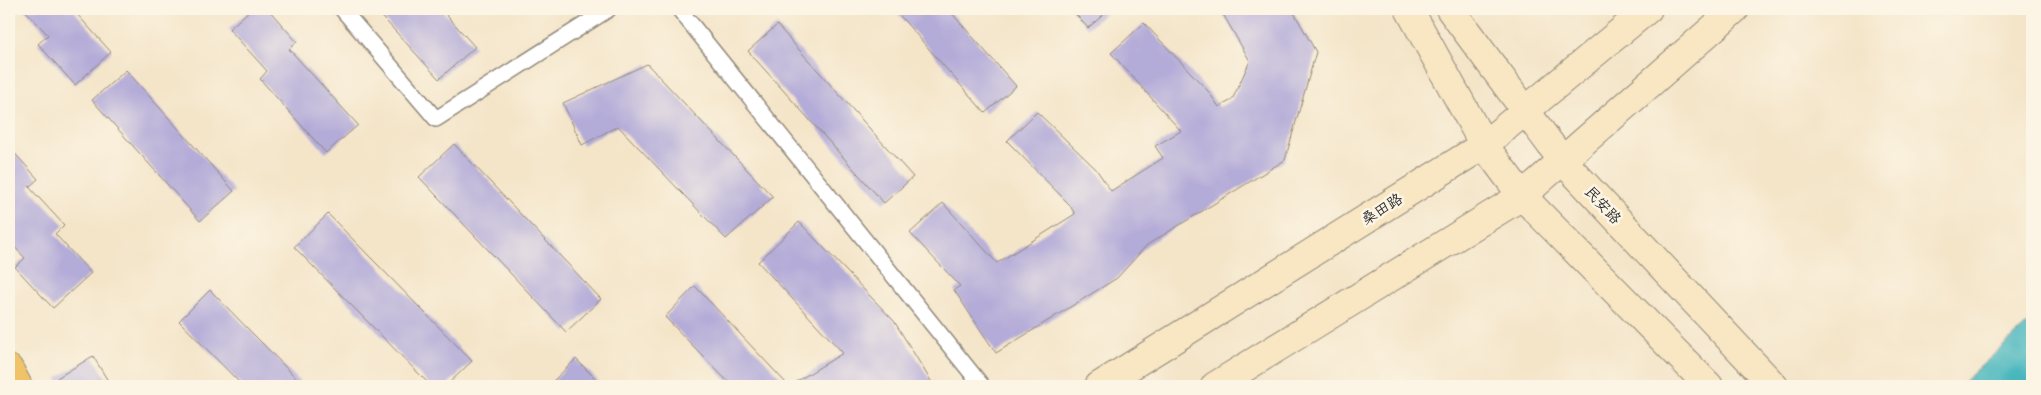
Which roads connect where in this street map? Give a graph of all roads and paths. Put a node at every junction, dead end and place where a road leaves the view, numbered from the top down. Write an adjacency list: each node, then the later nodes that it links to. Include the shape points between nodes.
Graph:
1 (342, 9): 2 (lane, via 436,120)
2 (609, 9)
3 (678, 9): 14 (lane)
4 (1409, 9): 9 (main road)
5 (1450, 9): 8 (main road, 民安路)
6 (1648, 9): 8 (main road, 桑田路)
7 (1735, 9): 10 (main road)
8 (1525, 111): 9 (main road, 桑田路); 10 (main road, 民安路)
9 (1484, 145): 11 (main road); 15 (main road, 桑田路)
10 (1562, 160): 11 (main road); 18 (main road, 民安路)
11 (1522, 196): 16 (main road); 17 (main road)
12 (9, 369): 13 (main road)
13 (18, 386)
14 (982, 386)
15 (1099, 386)
16 (1215, 386)
17 (1709, 386)
18 (1774, 386)

